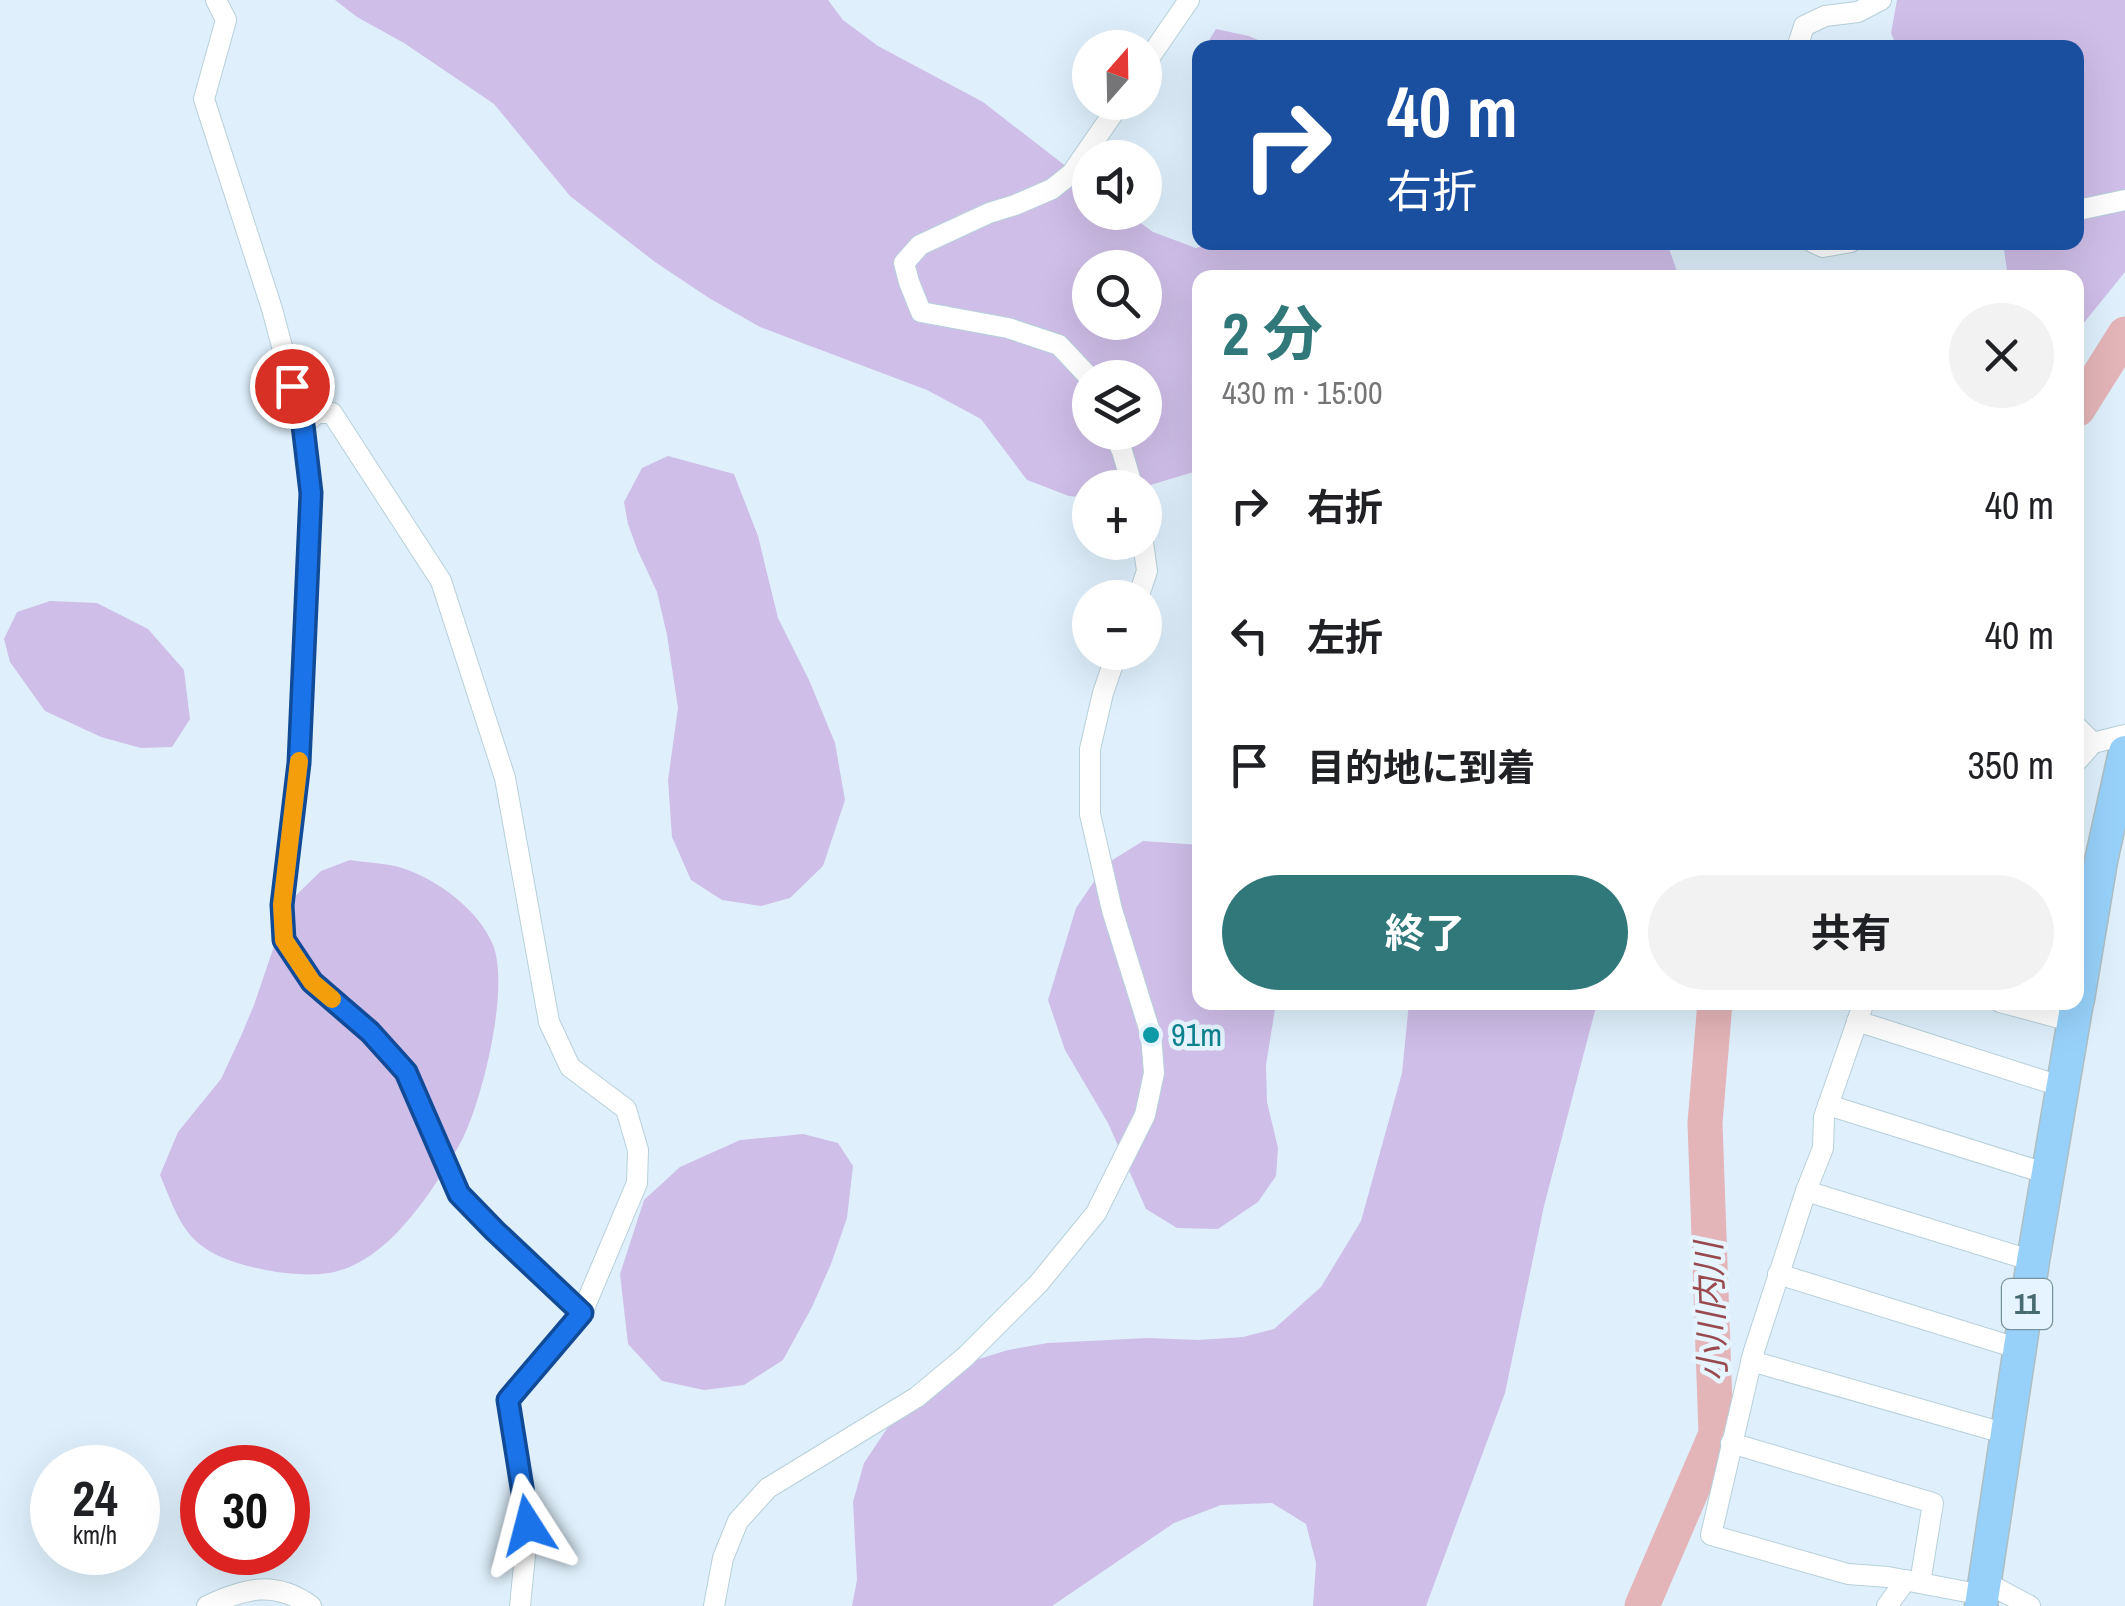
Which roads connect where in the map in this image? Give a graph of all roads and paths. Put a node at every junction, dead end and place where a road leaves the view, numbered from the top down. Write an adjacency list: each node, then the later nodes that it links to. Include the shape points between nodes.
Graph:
1 (216, 0): 10 (street, via 226,20 204,99)
2 (1189, 0): 4 (street)
3 (1881, 0): 5 (street, via 1804,26)
4 (1162, 39)
5 (1800, 40)
6 (1109, 120): 9 (street, via 1072,173 1052,189 920,245 904,263 921,312 1008,328 1059,345)
7 (2125, 200): 8 (street)
8 (2084, 209)
9 (1073, 360)
10 (303, 425): 23 (street, via 311,493 284,940 312,982 406,1072 459,1194); 23 (street, via 317,413 332,413 441,581 504,778 549,1022 570,1067 626,1110 633,1128 637,1183)
11 (1111, 670): 33 (street, via 1090,749 1090,814 1151,1034 1154,1074 1146,1115 1096,1213 965,1358 917,1397 768,1488 738,1521)
12 (2085, 736): 13 (street)
13 (2124, 753): 14 (main road, 11)
14 (2084, 959)
15 (2076, 1010): 17 (main road, 11)
16 (1860, 1012): 17 (street); 18 (street)
17 (2063, 1088): 19 (main road, 11)
18 (1828, 1105): 19 (street); 20 (street, via 1823,1148)
19 (2048, 1174): 21 (main road, 11)
20 (1806, 1190): 21 (street); 22 (street)
21 (2034, 1261): 24 (main road, 11)
22 (1778, 1274): 24 (street); 25 (street)
23 (582, 1313): 32 (street, via 508,1400 528,1525)
24 (2020, 1349): 26 (main road, 11)
25 (1751, 1361): 26 (street); 27 (street)
26 (2008, 1434): 29 (main road, 11)
27 (1732, 1443): 28 (street, via 1933,1503); 28 (street, via 1711,1535 1848,1574)
28 (1913, 1582): 29 (street); 34 (street)
29 (1983, 1594): 35 (street)
30 (208, 1606): 31 (street, via 254,1588)
31 (312, 1606)
32 (520, 1606)
33 (714, 1606)
34 (1887, 1606)
35 (2030, 1606)

